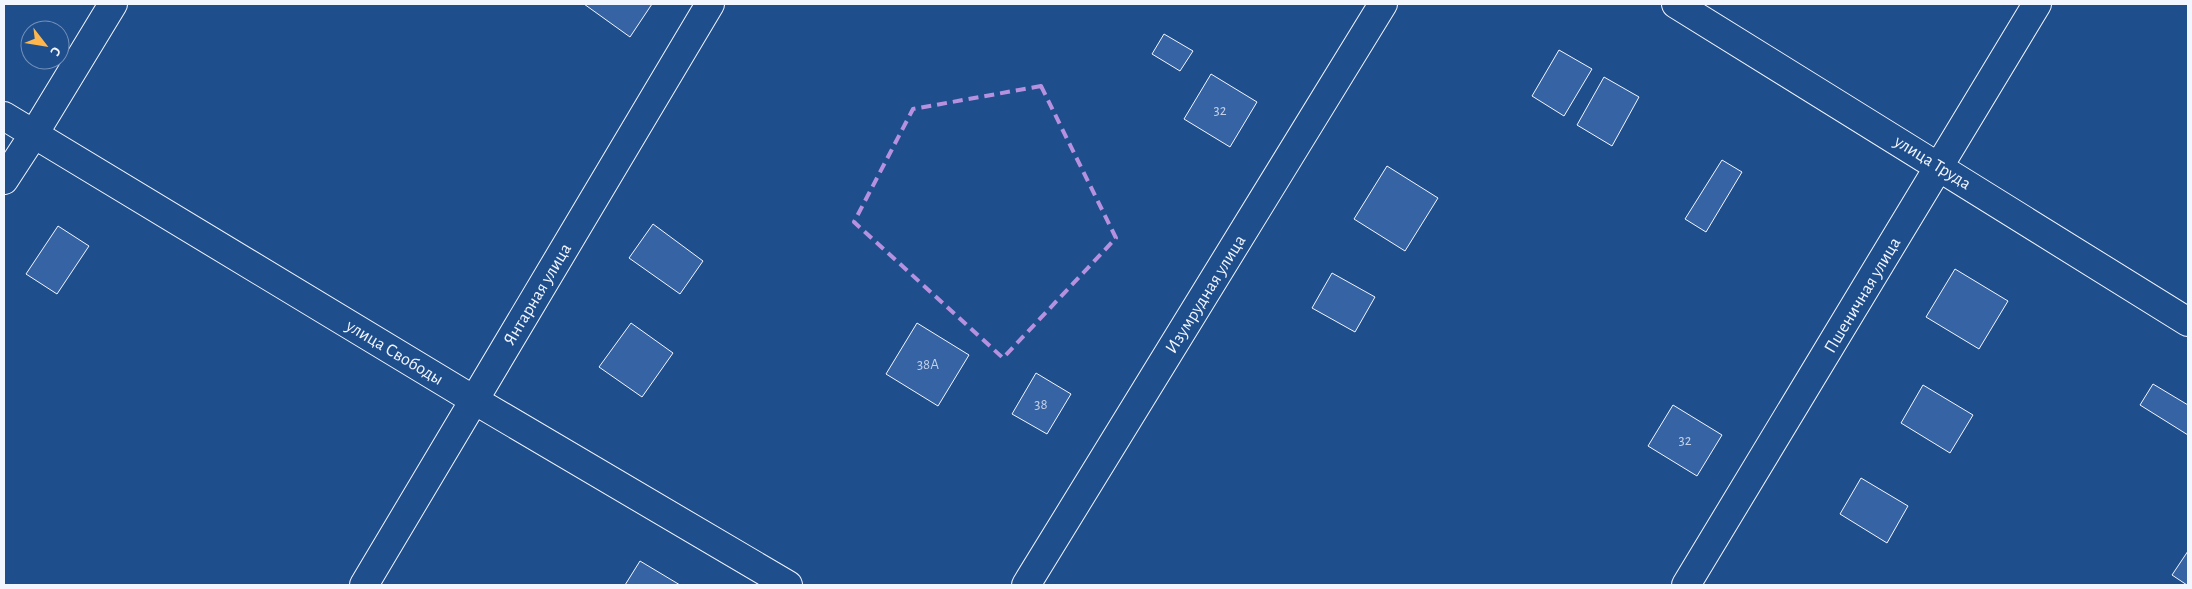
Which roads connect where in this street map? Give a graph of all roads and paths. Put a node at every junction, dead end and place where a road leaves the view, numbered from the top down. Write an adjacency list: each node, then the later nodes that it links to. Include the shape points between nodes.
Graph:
1 (113, 4): 7 (street)
2 (710, 4): 11 (street, Янтарная улица)
3 (1383, 4): 14 (street, Изумрудная улица)
4 (1676, 4): 8 (street, улица Труда)
5 (2037, 4): 8 (street, Пшеничная улица)
6 (4, 116): 7 (street, улица Свободы)
7 (34, 134): 9 (street); 11 (street, улица Свободы)
8 (1940, 166): 10 (street, улица Труда); 15 (street, Пшеничная улица)
9 (4, 180)
10 (2188, 322)
11 (474, 400): 12 (street, Янтарная улица); 13 (street, улица Свободы)
12 (364, 585)
13 (788, 585)
14 (1026, 585)
15 (1686, 585)

